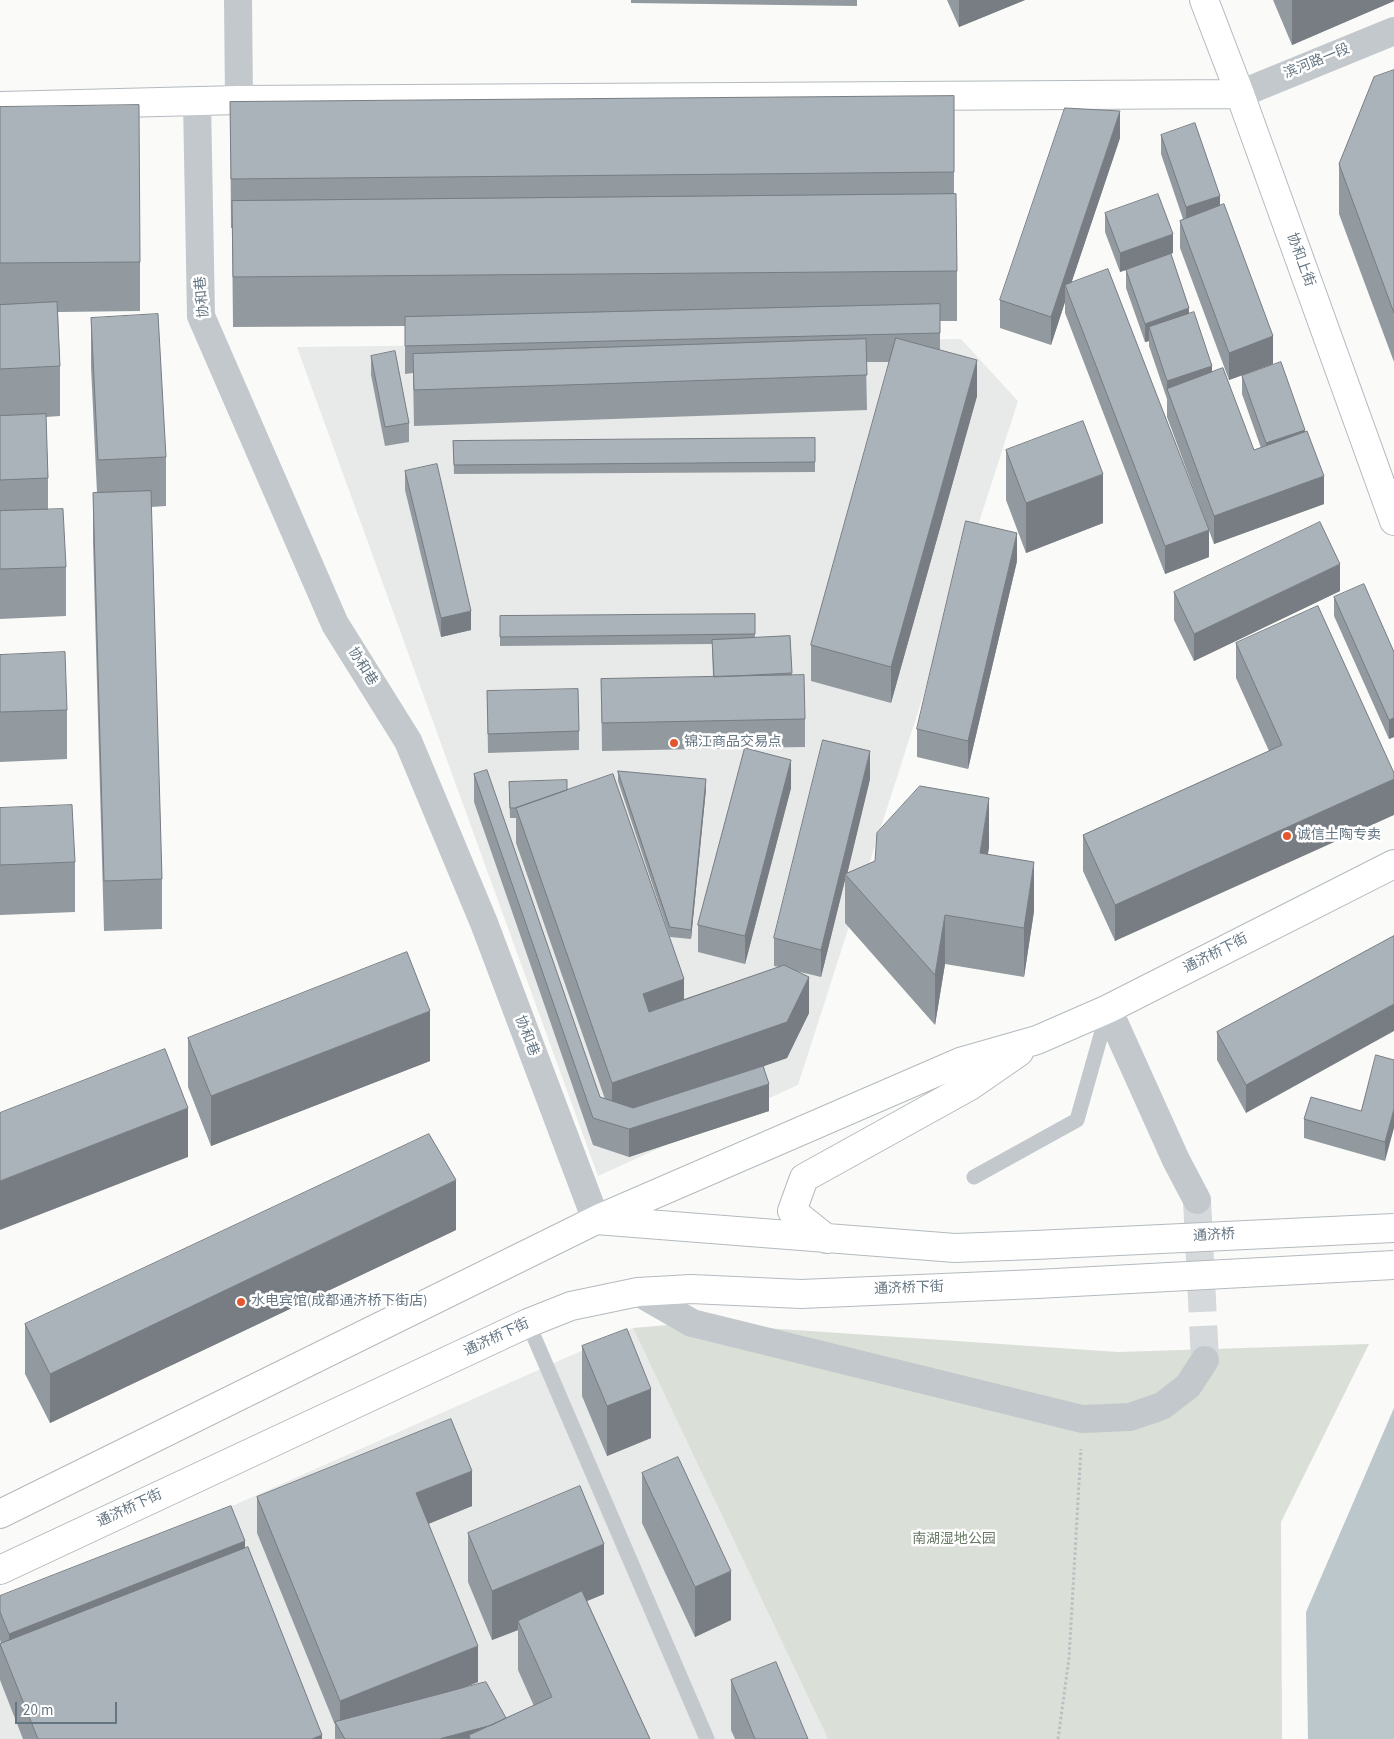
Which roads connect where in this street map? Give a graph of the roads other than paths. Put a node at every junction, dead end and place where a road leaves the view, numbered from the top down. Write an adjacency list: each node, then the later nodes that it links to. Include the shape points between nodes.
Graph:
1 (238, 0): 5 (street)
2 (1204, 0): 4 (street, 协和上街)
3 (1394, 31): 4 (street, 滨河路一段)
4 (1240, 94): 5 (street); 8 (street, 协和上街)
5 (239, 100): 6 (street)
6 (197, 101): 7 (street); 14 (street, 协和巷, via 201,316 334,624 408,741 484,923)
7 (0, 106)
8 (1394, 521)
9 (1394, 864): 10 (street, 通济桥下街)
10 (1108, 1009): 11 (street, 通济桥下街); 12 (lane, via 1076,1120); 13 (street)
11 (1037, 1040): 14 (street, 通济桥下街, via 960,1062); 16 (street, 通济桥下街, via 970,1086 804,1178 792,1211)
12 (974, 1177)
13 (1197, 1200)
14 (596, 1220): 16 (street); 21 (street, 通济桥下街)
15 (1394, 1228): 16 (street, 通济桥, bridge, via 955,1248)
16 (827, 1239)
17 (1394, 1265): 18 (street, 通济桥下街, bridge, via 801,1294 691,1289)
18 (638, 1292): 19 (street, 通济桥下街, via 571,1306); 20 (street, via 692,1323 1082,1419 1130,1418 1162,1406 1188,1386)
19 (528, 1323): 22 (street, 通济桥下街); 23 (lane)
20 (1205, 1360)
21 (0, 1514)
22 (0, 1570)
23 (707, 1739)

